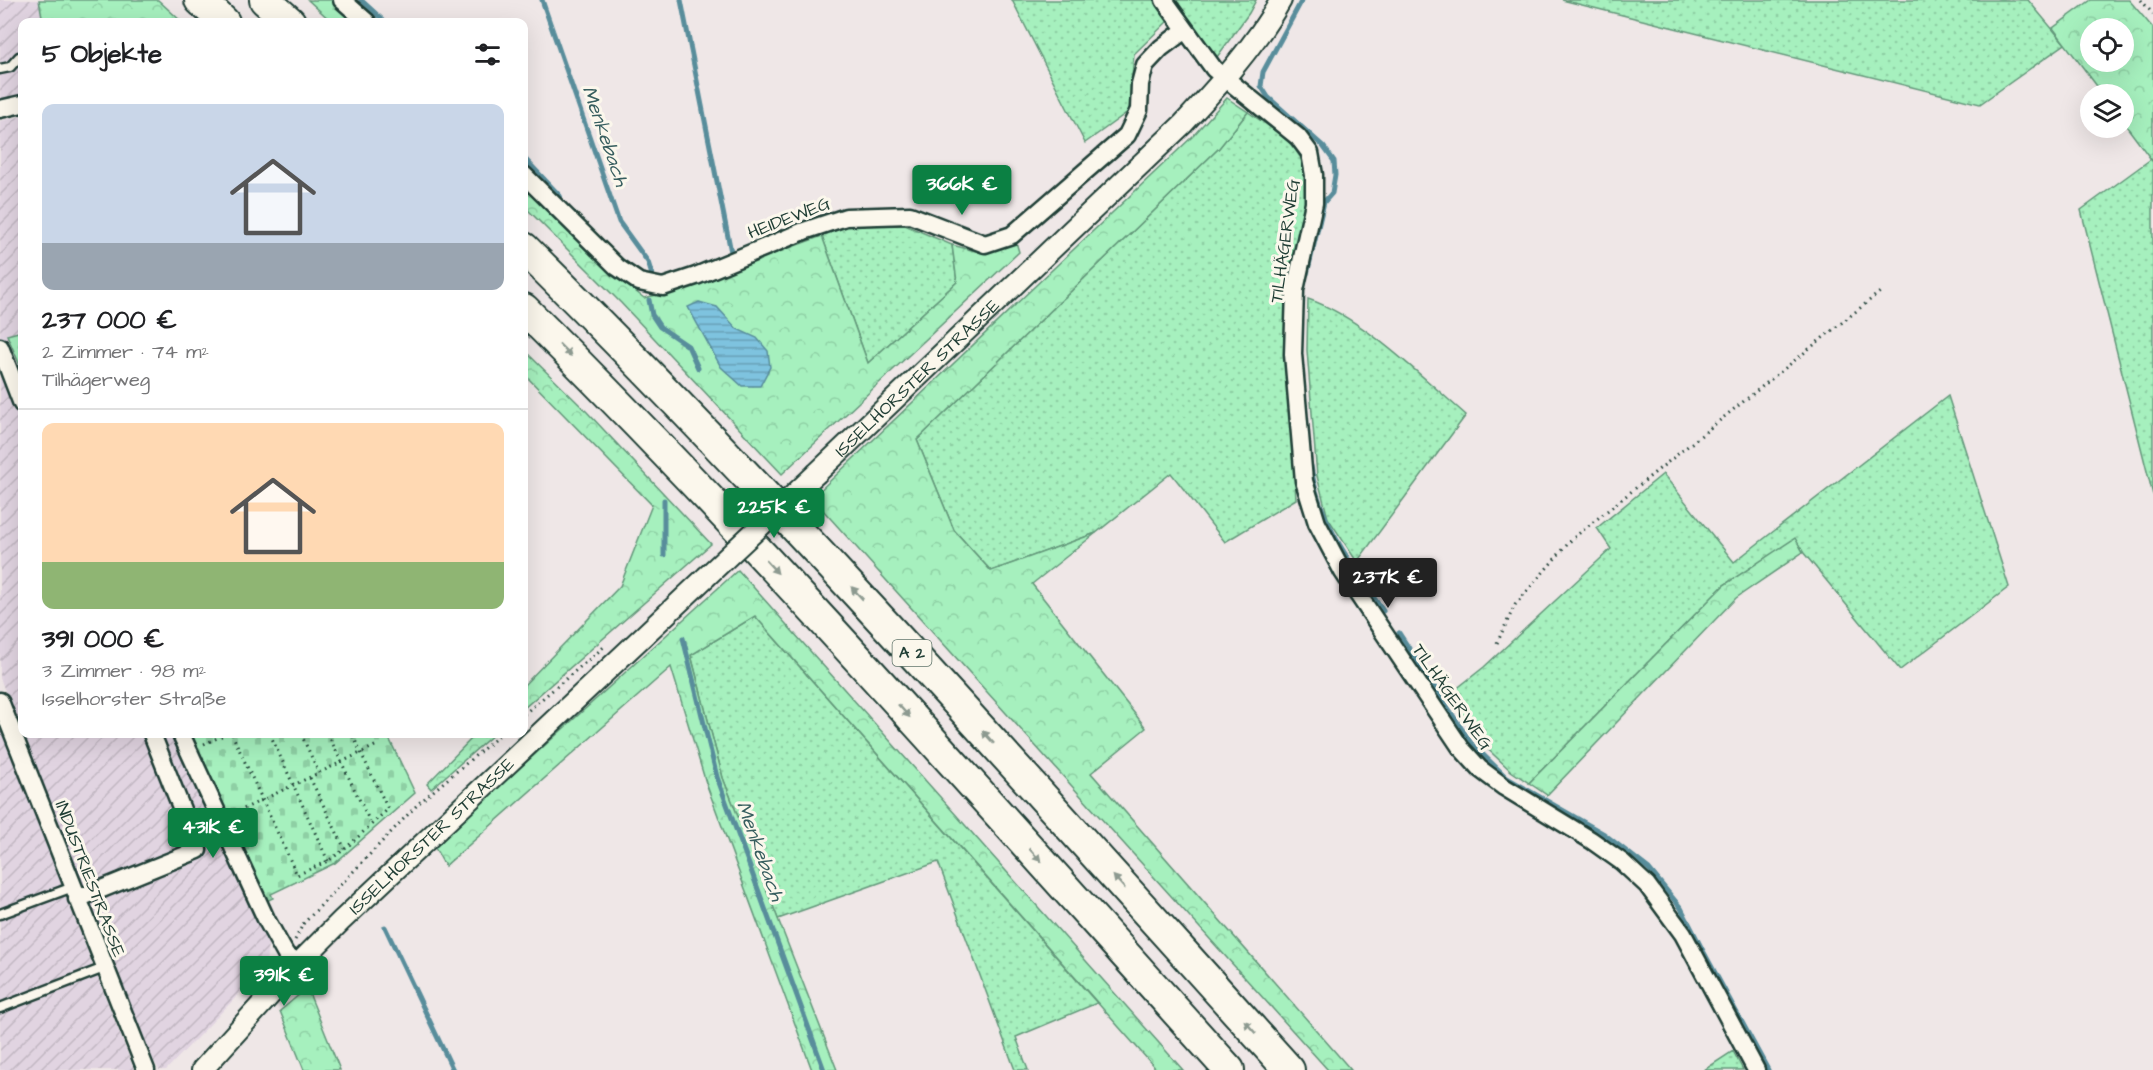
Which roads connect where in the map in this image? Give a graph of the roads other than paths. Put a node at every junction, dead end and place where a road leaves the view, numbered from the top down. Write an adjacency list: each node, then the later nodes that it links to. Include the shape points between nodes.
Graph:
1 (200, 0): 6 (highway)
2 (266, 0): 7 (highway)
3 (342, 0): 8 (street)
4 (1164, 0): 9 (street)
5 (1281, 0): 12 (street, ISSELHORSTER STRASSE, via 1269,23)
6 (220, 18)
7 (286, 18)
8 (362, 18)
9 (1185, 30): 12 (street, via 1214,69); 15 (street, HEIDEWEG, via 1145,65 1139,110 1127,135 1012,235 985,244 910,215 846,218 663,287 639,282 617,267)
10 (18, 59): 11 (lane, via 10,67)
11 (0, 69)
12 (1226, 78): 25 (street, ISSELHORSTER STRASSE, bridge, via 1183,124); 32 (street, TILHÄGERWEG, via 1298,137 1310,153 1314,202 1294,290 1293,354 1304,481 1317,523 1343,573 1461,748 1480,770 1591,840 1647,885 1683,934)
13 (18, 105): 14 (street)
14 (0, 109)
15 (528, 179)
16 (528, 252): 31 (highway, A 2, one-way to 16, via 866,603 637,360)
17 (528, 313): 30 (highway, A 2, one-way to 30, via 608,392 843,643)
18 (0, 346): 19 (street)
19 (18, 393)
20 (0, 701): 23 (street, INDUSTRIESTRASSE)
21 (154, 738): 23 (street, via 198,850)
22 (183, 738): 25 (street, via 266,919 286,955)
23 (75, 893): 24 (lane); 26 (street, INDUSTRIESTRASSE)
24 (0, 914)
25 (298, 964): 29 (street, ISSELHORSTER STRASSE)
26 (104, 968): 27 (lane); 28 (street, INDUSTRIESTRASSE)
27 (0, 1008)
28 (146, 1070)
29 (202, 1070)
30 (1228, 1070)
31 (1289, 1070)
32 (1756, 1070)

